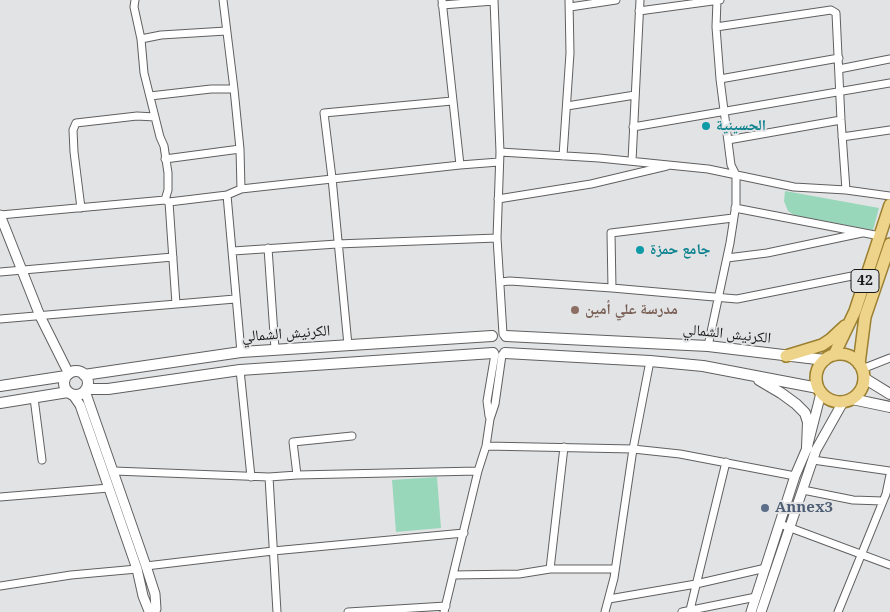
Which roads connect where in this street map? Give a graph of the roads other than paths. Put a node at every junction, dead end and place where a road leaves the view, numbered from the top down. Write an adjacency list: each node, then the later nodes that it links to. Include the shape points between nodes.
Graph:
1 (135, 0): 12 (street)
2 (223, 0): 11 (street)
3 (494, 0): 7 (street); 32 (street)
4 (616, 0): 8 (street)
5 (640, 0): 9 (street)
6 (718, 0): 9 (street); 10 (street)
7 (442, 2): 22 (street)
8 (569, 4): 23 (street)
9 (639, 11): 20 (street)
10 (716, 27): 13 (street, via 831,10 836,14); 16 (street)
11 (226, 32): 12 (street); 18 (street)
12 (140, 39): 21 (street)
13 (839, 58): 15 (street); 16 (street)
14 (890, 59): 15 (street)
15 (839, 69): 19 (street)
16 (720, 79): 24 (street)
17 (890, 83): 19 (street)
18 (234, 89): 21 (street); 31 (street)
19 (840, 91): 24 (street); 26 (street)
20 (635, 95): 23 (street); 27 (street)
21 (150, 96): 25 (street)
22 (452, 101): 37 (street); 40 (street, via 324,113)
23 (567, 106): 33 (street)
24 (724, 111): 27 (street); 30 (street)
25 (155, 117): 34 (street); 48 (street, via 76,123 73,130 74,152)
26 (841, 120): 29 (street); 30 (street)
27 (633, 128): 35 (street)
28 (890, 130): 29 (street)
29 (842, 137): 42 (street)
30 (728, 140): 39 (street, via 731,165)
31 (240, 149): 34 (street); 41 (street)
32 (500, 152): 33 (street); 36 (street)
33 (563, 156): 35 (street)
34 (166, 159): 46 (street)
35 (632, 161): 38 (street)
36 (499, 162): 37 (street); 45 (street)
37 (460, 164): 40 (street)
38 (670, 165): 39 (street); 45 (street, via 591,184)
39 (736, 175): 42 (street, via 794,186); 49 (street)
40 (332, 178): 41 (street); 55 (street)
41 (241, 190): 43 (street)
42 (846, 190): 44 (street)
43 (227, 195): 46 (street); 58 (street)
44 (890, 196)
45 (498, 198): 54 (street)
46 (167, 201): 48 (street); 59 (street)
47 (890, 205): 53 (main road, 42)
48 (81, 208): 50 (street)
49 (735, 208): 51 (street); 52 (street)
50 (0, 215): 61 (street)
51 (733, 218): 60 (street); 65 (street, via 611,233)
52 (865, 233): 53 (street); 60 (street)
53 (880, 236): 63 (main road, 42)
54 (498, 238): 55 (street); 64 (street)
55 (338, 244): 57 (street); 73 (street)
56 (890, 244): 83 (main road, 42, via 865,317)
57 (268, 248): 58 (street); 75 (street)
58 (233, 251): 66 (street)
59 (173, 257): 61 (street); 68 (street)
60 (727, 258): 67 (street)
61 (22, 270): 62 (street); 69 (street)
62 (0, 272)
63 (867, 273): 67 (street, via 744,298); 71 (main road, 42)
64 (500, 282): 65 (street); 72 (street)
65 (612, 288): 67 (street)
66 (235, 298): 68 (street); 76 (street)
67 (718, 298): 74 (street)
68 (176, 304): 69 (street)
69 (40, 316): 70 (street); 85 (street)
70 (0, 319)
71 (850, 321): 78 (main road, via 822,345); 79 (main road, 42)
72 (500, 336): 73 (main road, الكرنيش الشمالي); 74 (main road, الكرنيش الشمالي); 77 (main road, via 510,345); 77 (main road, via 488,346)
73 (348, 345): 75 (main road, الكرنيش الشمالي)
74 (708, 346): 78 (main road, الكرنيش الشمالي)
75 (275, 349): 76 (main road, الكرنيش الشمالي)
76 (240, 352): 84 (main road, الكرنيش الشمالي)
77 (499, 354): 81 (main road); 82 (main road); 97 (street, via 487,401 490,419)
78 (786, 356): 79 (main road, الكرنيش الشمالي)
79 (829, 357): 83 (main road, via 849,356); 89 (main road, via 818,369)
80 (890, 358): 83 (street)
81 (650, 361): 86 (main road, via 702,366); 100 (street)
82 (240, 370): 88 (main road); 110 (street)
83 (862, 370): 91 (main road); 93 (main road, via 862,388)
84 (84, 374): 85 (main road, الكرنيش الشمالي); 88 (main road, via 88,381)
85 (68, 375): 87 (main road, الكرنيش الشمالي); 90 (main road, via 64,384)
86 (751, 376): 89 (main road); 99 (main road, via 781,393 805,413)
87 (0, 386)
88 (86, 390): 90 (main road, via 81,394); 104 (street)
89 (819, 390): 93 (main road, via 834,402); 99 (street)
90 (70, 393): 92 (main road); 112 (street, via 80,405)
91 (890, 394)
92 (34, 398): 94 (main road); 101 (street)
93 (848, 401): 95 (main road); 102 (street, via 816,450)
94 (0, 403)
95 (890, 407)
96 (352, 436): 107 (street, via 293,442)
97 (486, 446): 98 (street); 105 (street)
98 (564, 447): 100 (street); 124 (street)
99 (807, 448): 109 (street)
100 (633, 449): 103 (street); 125 (street)
101 (42, 460)
102 (813, 460): 106 (street); 113 (street)
103 (726, 462): 109 (street); 127 (street)
104 (114, 471): 110 (street); 122 (street)
105 (478, 471): 107 (street); 118 (street)
106 (890, 471)
107 (297, 475): 111 (street)
108 (890, 475): 115 (street)
109 (795, 476): 116 (street)
110 (252, 477): 111 (street)
111 (269, 477): 119 (street)
112 (109, 488): 114 (street); 122 (street)
113 (803, 490): 115 (street, via 853,500); 117 (street)
114 (0, 497)
115 (886, 497): 120 (street)
116 (780, 524): 117 (street); 123 (street)
117 (790, 528): 120 (street); 138 (street)
118 (464, 533): 119 (street); 126 (street)
119 (273, 551): 122 (street); 134 (street)
120 (861, 554): 121 (street); 139 (street)
121 (890, 565)
122 (142, 567): 128 (street); 132 (street, via 142,596)
123 (766, 568): 127 (street); 129 (street)
124 (550, 569): 125 (street); 126 (street, via 519,574)
125 (615, 569): 130 (street)
126 (453, 575): 131 (street)
127 (696, 584): 130 (street); 133 (street)
128 (0, 586)
129 (756, 597): 133 (street); 137 (street)
130 (609, 599): 136 (street)
131 (445, 609): 135 (street)
132 (153, 611)
133 (686, 611)
134 (277, 612)
135 (348, 612)
136 (605, 612)
137 (751, 612)
138 (761, 612)
139 (838, 612)

